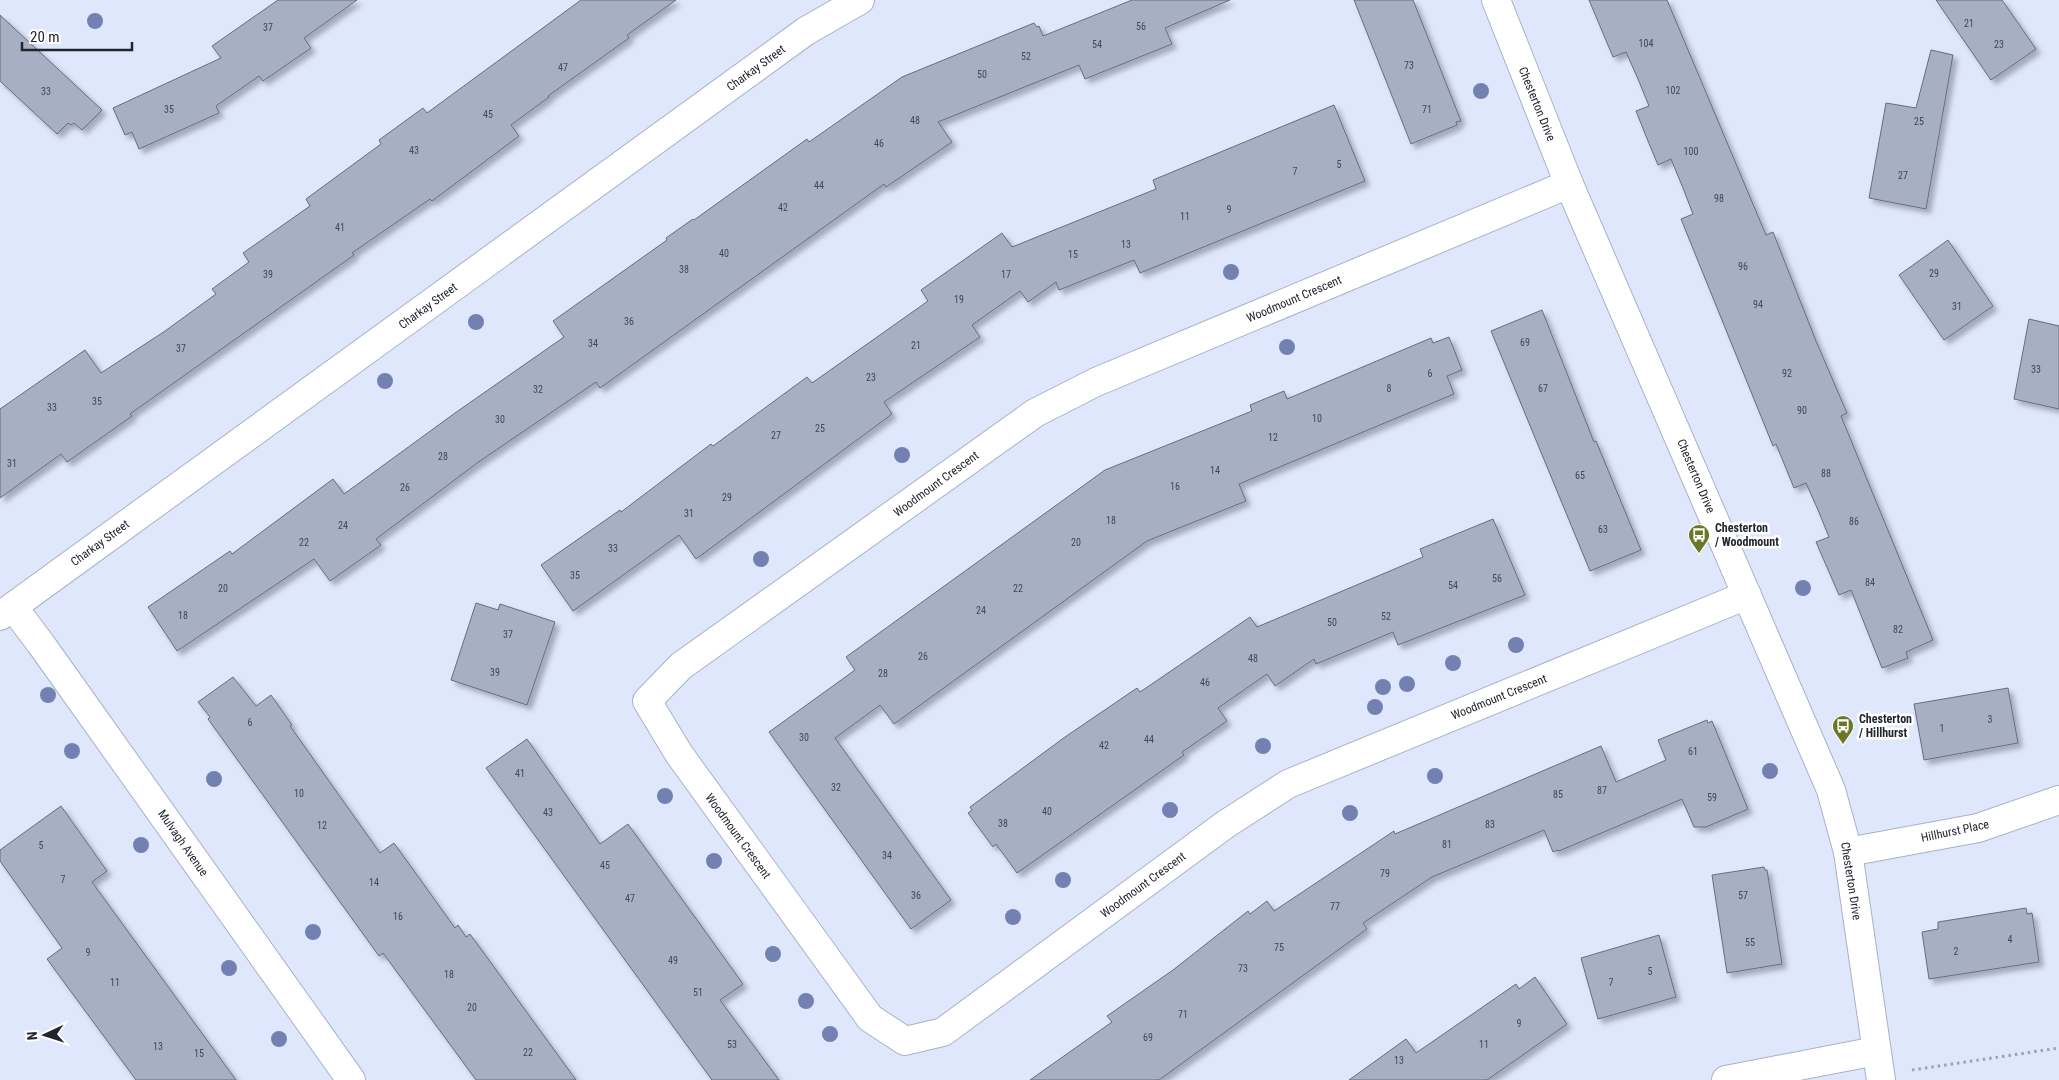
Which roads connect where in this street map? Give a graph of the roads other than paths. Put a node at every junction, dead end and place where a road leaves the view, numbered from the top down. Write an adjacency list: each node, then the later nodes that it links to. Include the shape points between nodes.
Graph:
1 (860, 0): 5 (street, Charkay Street, via 806,31)
2 (1496, 0): 3 (street, Chesterton Drive)
3 (1569, 184): 4 (street, Chesterton Drive); 4 (street, Woodmount Crescent, via 1096,382 1035,413 681,666 646,702 679,754 870,1018 905,1042 943,1032 1226,824 1288,784)
4 (1747, 595): 7 (street, Chesterton Drive, via 1830,790)
5 (6, 612): 9 (street, Mulvagh Avenue, via 47,652)
6 (2059, 800): 7 (street, Hillhurst Place, via 1978,828)
7 (1848, 852): 8 (street, Chesterton Drive)
8 (1879, 1069): 10 (street)
9 (351, 1080)
10 (1726, 1080)

